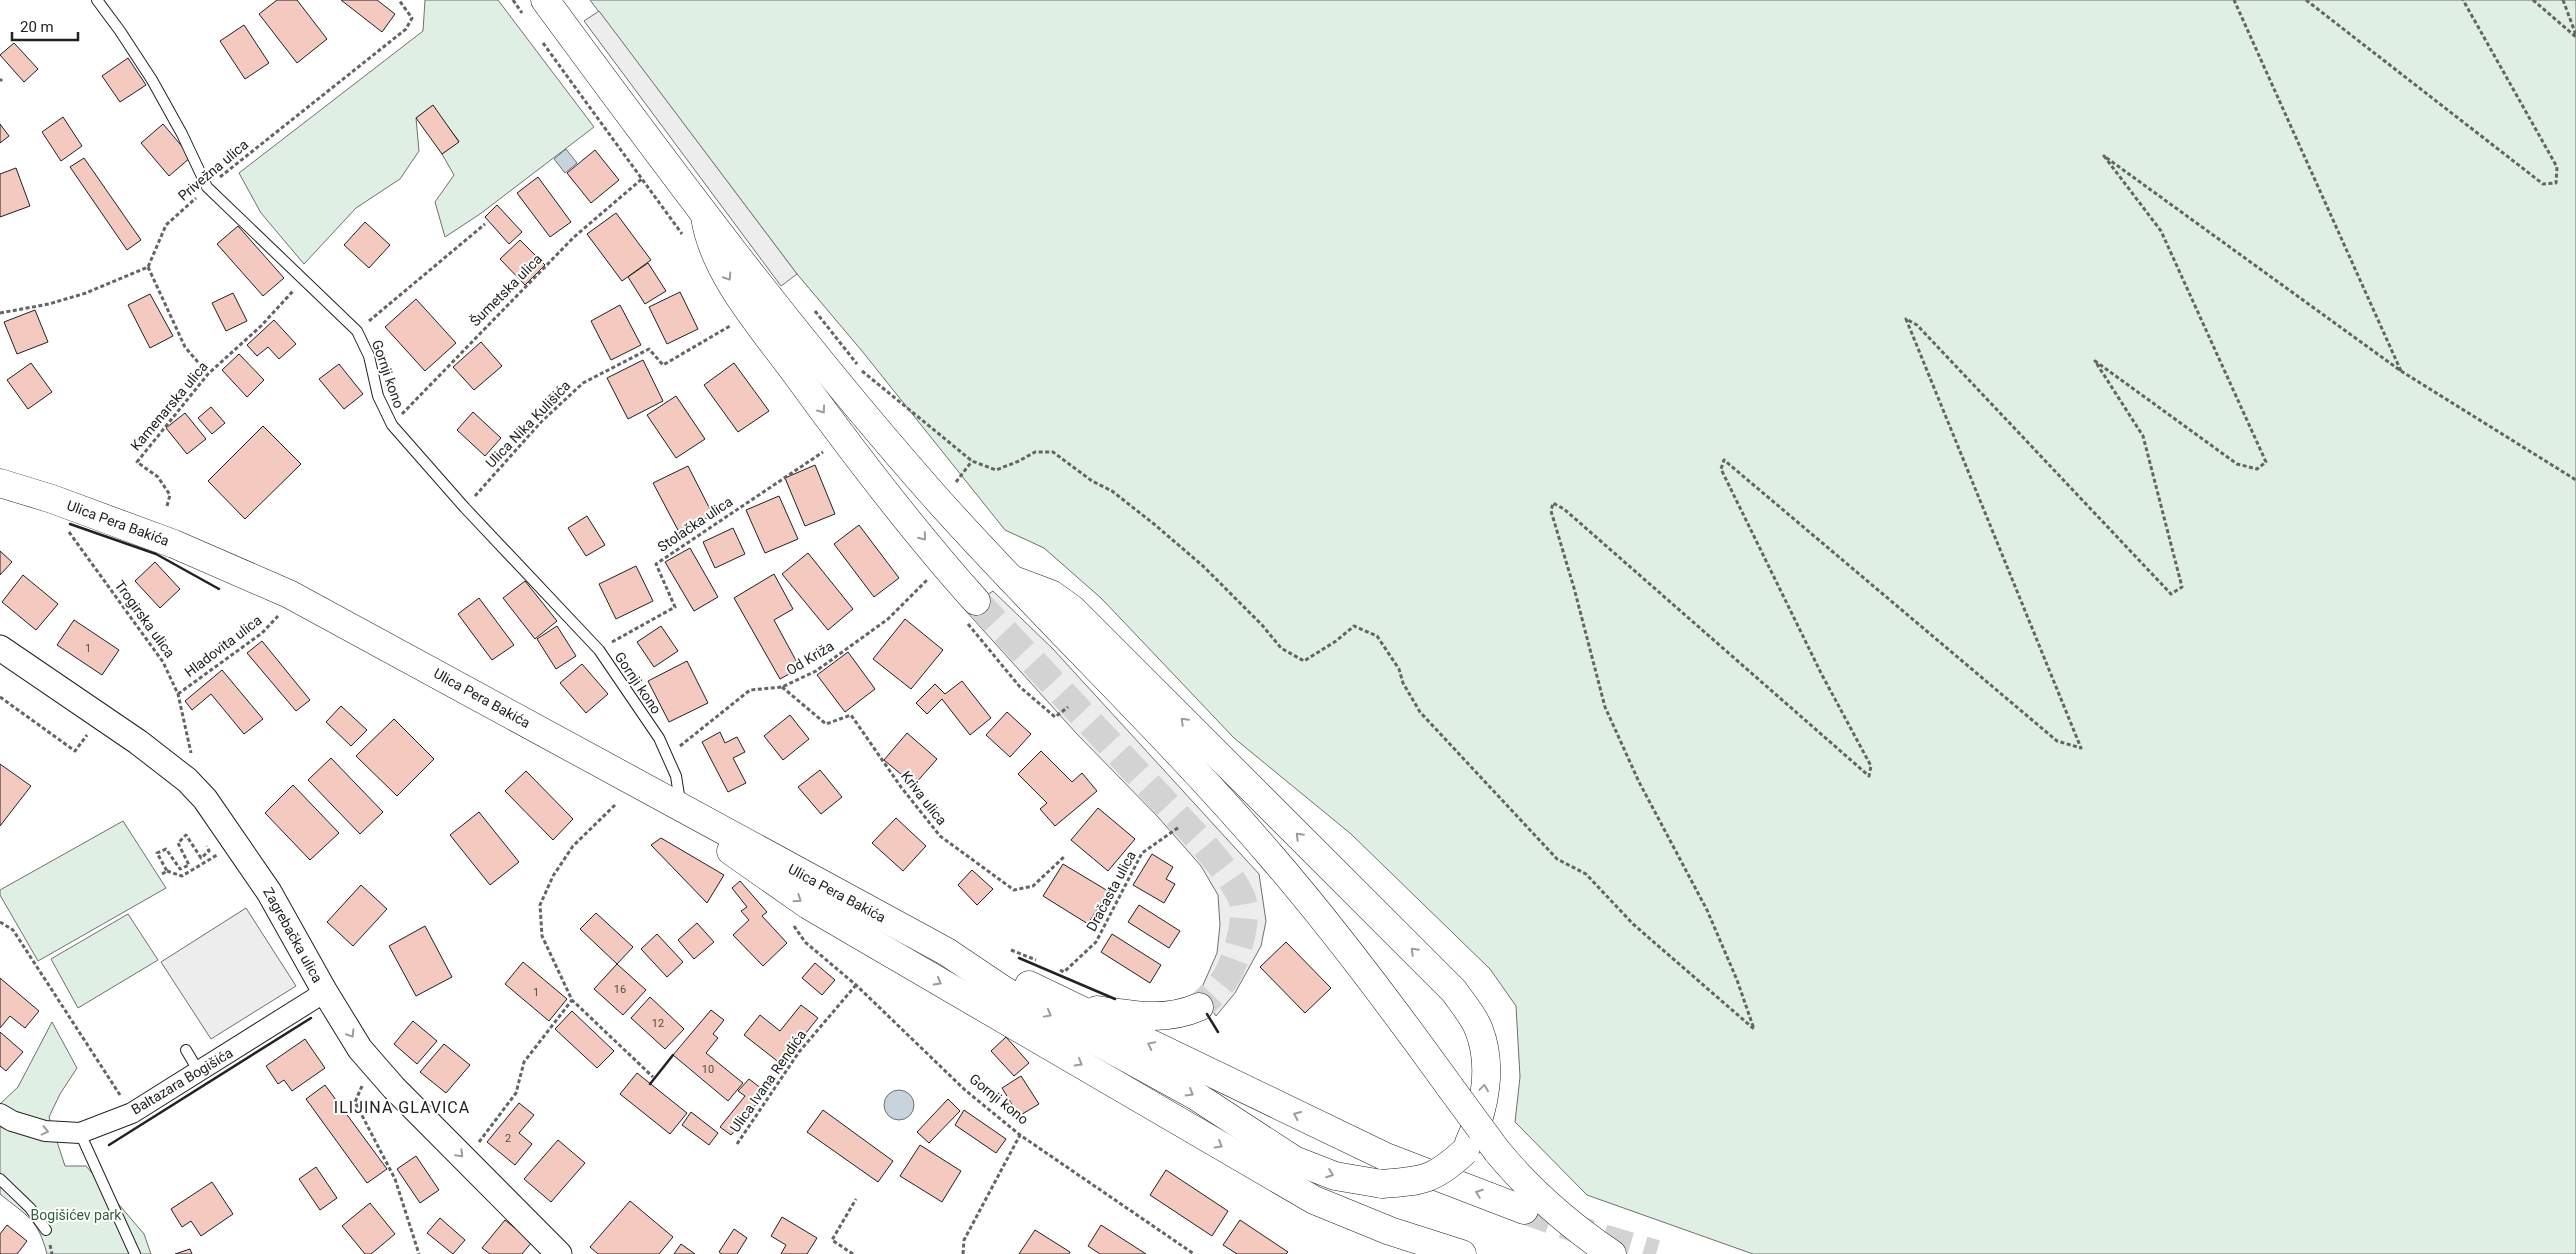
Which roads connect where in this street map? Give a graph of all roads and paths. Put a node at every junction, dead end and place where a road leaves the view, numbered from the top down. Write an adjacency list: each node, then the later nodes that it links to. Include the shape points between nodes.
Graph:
1 (97, 0): 12 (lane, Gornji kono, via 152,80)
2 (399, 0): 12 (path, Privežna ulica, via 412,18 406,30)
3 (513, 0): 9 (path)
4 (2234, 0): 21 (path)
5 (2306, 0): 6 (path, via 2543,184 2556,183 2557,168)
6 (2463, 0)
7 (2533, 0): 10 (path)
8 (2562, 0): 10 (path)
9 (535, 8): 13 (main road)
10 (2576, 36)
11 (542, 41): 23 (path, Šumetska ulica, via 643,178 574,237)
12 (207, 187): 15 (path, Privežna ulica, via 166,226); 16 (lane, Gornji kono)
13 (704, 216): 31 (main road, via 884,437); 32 (main road, one-way to 32, via 712,250 726,275)
14 (484, 224): 20 (path)
15 (148, 267): 18 (path, via 86,293); 22 (path, via 185,347)
16 (302, 281): 20 (lane, Gornji kono); 22 (path, Kamenarska ulica, via 261,326)
17 (815, 311): 21 (path, via 862,371 972,461 996,470 1035,452 1053,452 1092,481 1112,491 1203,566 1281,648 1304,661 1354,626 1377,636 1420,712 1557,859 1586,874 1633,924 1754,1029 1707,910 1639,782 1605,707 1551,511 1553,503 1564,509 1869,776 1871,766 1720,470 1724,460 2057,741 2081,748 1906,320 1917,326 2171,594 2182,587 2143,436 2094,361 2237,464 2257,469 2266,462 2161,230 2104,156)
18 (0, 313)
19 (735, 323): 28 (path, Ulica Nika Kulišića, via 663,365 649,349 583,384 541,422)
20 (357, 331): 23 (lane, Gornji kono, via 370,356 378,396)
21 (2401, 370): 25 (path)
22 (208, 374): 27 (path, Kamenarska ulica, via 137,462 158,477 170,495)
23 (392, 425): 28 (lane, Gornji kono)
24 (827, 449): 35 (path, Stolačka ulica, via 656,564 675,607)
25 (2576, 480)
26 (0, 483): 44 (main road, Ulica Pera Bakića, via 174,544 289,594)
27 (167, 506)
28 (464, 508): 35 (lane, Gornji kono)
29 (65, 526): 37 (path, Trogirska ulica, via 163,662)
30 (930, 577): 36 (path, Od Križa, via 888,619 816,671)
31 (1011, 579): 54 (main road, one-way to 31, bridge, via 1005,991 1196,1096 1294,1160 1335,1176 1382,1184 1430,1178 1465,1151 1480,1121 1486,1061 1479,1029 1454,991 1072,610 1051,594); 83 (main road, bridge, via 1160,733 1270,855 1347,947 1497,1151 1546,1203 1582,1234)
32 (970, 610): 39 (path, via 1020,687 1055,717)
33 (280, 614): 37 (path, Hladovita ulica, via 262,633)
34 (0, 648): 45 (street, Zagrebačka ulica, via 165,762 187,780)
35 (599, 650): 41 (lane, Gornji kono, via 659,738)
36 (782, 687): 41 (path, Od Križa, via 750,690); 48 (path, Kriva ulica, via 826,724 851,715 940,836 1014,890 1033,886)
37 (178, 694): 42 (path, Trogirska ulica)
38 (0, 697): 40 (path, via 75,751)
39 (1068, 707)
40 (87, 735)
41 (667, 756): 44 (lane, Gornji kono, via 676,776)
42 (192, 757)
43 (615, 804): 59 (path, via 573,846 553,876 540,905 542,936)
44 (680, 809): 54 (main road, Ulica Pera Bakića); 82 (main road, one-way to 82, via 751,867 808,905 1314,1200 1390,1231)
45 (219, 819): 47 (street, Zagrebačka ulica); 49 (path, via 200,831 209,851 200,858 186,835 178,843 189,866 180,870 166,849 157,853)
46 (1179, 827): 56 (path, Dračasta ulica, via 1142,853 1096,942 1064,972)
47 (237, 844): 49 (path, via 182,876); 58 (street, Zagrebačka ulica, via 288,923)
48 (1065, 856)
49 (168, 871): 50 (path)
50 (162, 874)
51 (0, 922): 66 (path, via 13,930)
52 (805, 942): 57 (path, Gornji kono)
53 (1011, 950): 55 (path)
54 (947, 952): 60 (main road)
55 (1038, 961)
56 (1055, 968)
57 (856, 985): 69 (path, Gornji kono, via 965,1090); 71 (path, Ulica Ivana Rendića, via 799,1052)
58 (325, 992): 63 (street, Zagrebačka ulica, one-way to 63, via 360,1049); 64 (street, Baltazara Bogišića)
59 (572, 1000): 65 (path); 70 (path, via 524,1062 516,1093)
60 (1076, 1006): 61 (main road, via 1161,1018); 74 (main road, one-way to 60, via 1386,1157 1138,1039)
61 (1198, 1007)
62 (186, 1050): 64 (lane)
63 (375, 1065): 77 (path, via 356,1094 355,1102 395,1179); 78 (street, Zagrebačka ulica, one-way to 78)
64 (199, 1072): 66 (street, Baltazara Bogišića)
65 (653, 1078)
66 (132, 1113): 68 (street, Baltazara Bogišića)
67 (0, 1114): 68 (street, Baltazara Bogišića, one-way to 68, via 45,1131)
68 (80, 1133): 76 (lane)
69 (1020, 1135): 80 (path, via 964,1240); 81 (path, Gornji kono)
70 (478, 1143)
71 (737, 1144)
72 (0, 1179): 75 (lane, via 30,1208)
73 (856, 1199): 79 (path, via 832,1240)
74 (1524, 1210)
75 (46, 1230)
76 (135, 1254)
77 (419, 1254)
78 (559, 1254)
79 (853, 1254)
80 (963, 1254)
81 (1194, 1254)
82 (1462, 1254)
83 (1612, 1254)

